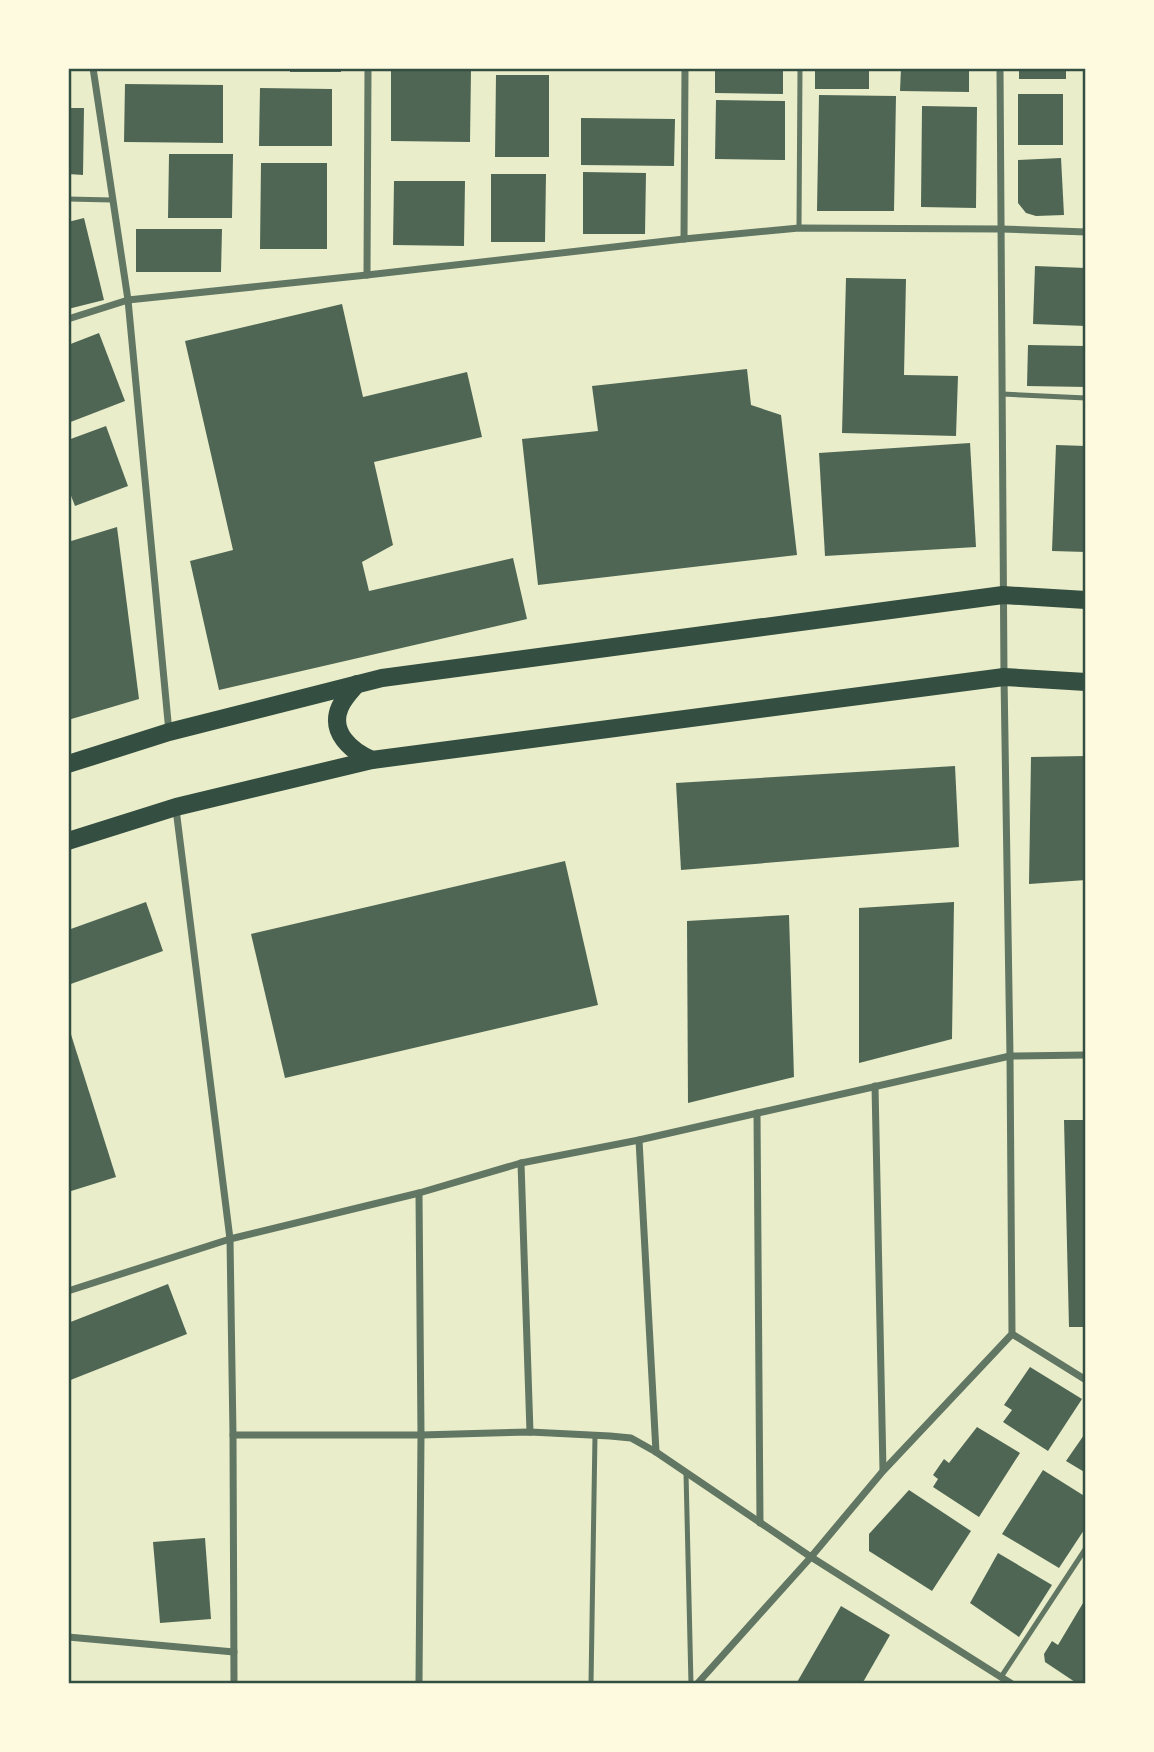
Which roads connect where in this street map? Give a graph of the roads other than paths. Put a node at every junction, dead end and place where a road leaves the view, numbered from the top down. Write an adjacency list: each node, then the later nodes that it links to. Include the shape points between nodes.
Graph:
1 (93, 68): 7 (street)
2 (368, 68): 12 (street)
3 (685, 68): 11 (street)
4 (800, 68): 8 (lane)
5 (1000, 68): 9 (street)
6 (68, 199): 7 (lane)
7 (112, 200): 13 (street)
8 (799, 228): 9 (street); 11 (street)
9 (1001, 229): 10 (street); 15 (street)
10 (1086, 232)
11 (684, 239): 12 (street)
12 (367, 275): 13 (street)
13 (128, 300): 14 (street); 22 (street)
14 (68, 319)
15 (1002, 394): 16 (lane); 17 (street)
16 (1086, 398)
17 (1003, 595): 18 (main road); 19 (street); 21 (main road)
18 (1086, 600)
19 (1004, 677): 20 (main road); 23 (main road); 28 (street)
20 (1086, 682)
21 (358, 684): 22 (main road); 23 (main road, via 340,706 338,732 357,754)
22 (169, 732): 24 (main road)
23 (372, 760): 25 (main road)
24 (68, 764)
25 (176, 807): 26 (main road); 34 (street)
26 (68, 841)
27 (1086, 1055): 28 (street)
28 (1010, 1056): 29 (street); 36 (street)
29 (875, 1086): 30 (street); 43 (street)
30 (757, 1114): 31 (street); 45 (street)
31 (639, 1140): 32 (street); 42 (street)
32 (520, 1163): 33 (street); 38 (street)
33 (419, 1192): 34 (street); 40 (street)
34 (230, 1239): 35 (street); 39 (street)
35 (68, 1291)
36 (1012, 1334): 37 (street); 43 (street)
37 (1086, 1380)
38 (530, 1432): 40 (street); 41 (street)
39 (233, 1435): 40 (street); 49 (street)
40 (421, 1435): 52 (street)
41 (595, 1435): 42 (street, via 631,1438); 53 (lane)
42 (656, 1452): 44 (street)
43 (883, 1471): 47 (street)
44 (686, 1473): 45 (street); 54 (lane)
45 (760, 1523): 47 (street)
46 (1086, 1548): 50 (lane)
47 (811, 1557): 50 (street); 55 (street)
48 (68, 1637): 49 (street)
49 (234, 1652): 51 (street)
50 (1001, 1677): 56 (street)
51 (234, 1684)
52 (419, 1684)
53 (591, 1684)
54 (691, 1684)
55 (697, 1684)
56 (1012, 1684)

